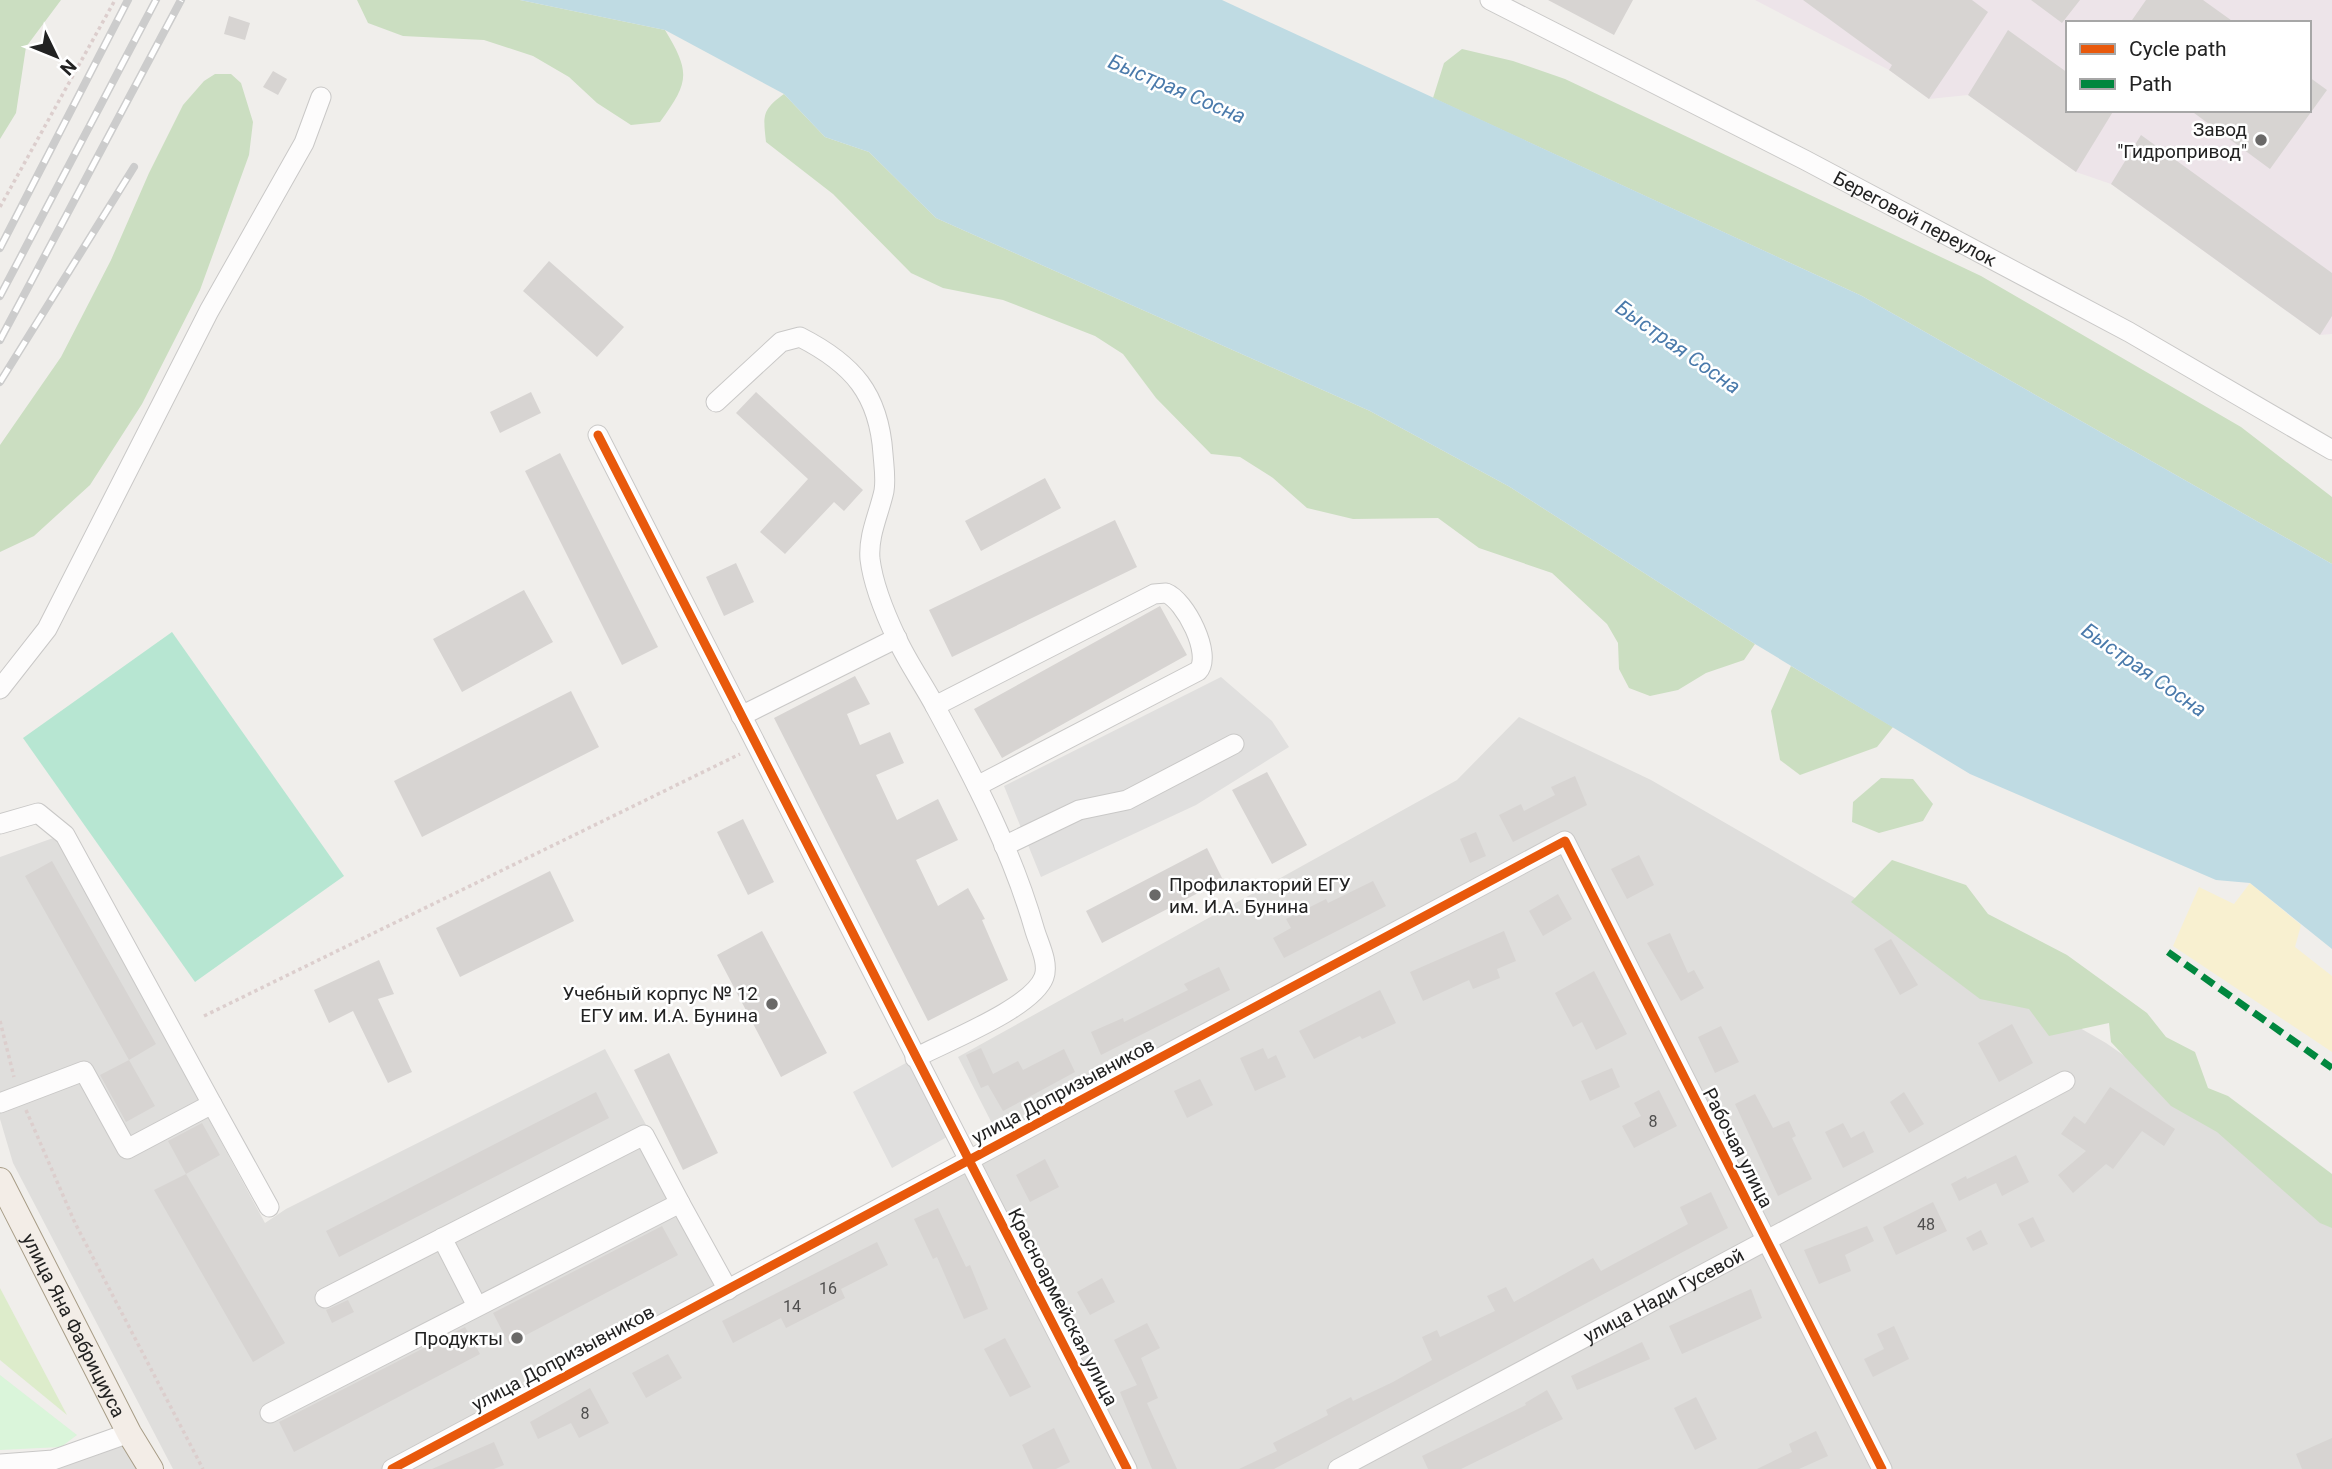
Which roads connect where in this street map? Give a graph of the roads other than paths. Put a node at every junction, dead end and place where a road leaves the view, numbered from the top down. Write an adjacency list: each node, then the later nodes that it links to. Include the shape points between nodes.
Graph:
1 (1490, 0): 5 (street, Береговой переулок, via 2117,326)
2 (321, 97): 7 (street, via 304,143 209,311 47,629)
3 (716, 402): 6 (street, via 780,342 793,337 824,349 864,388 881,425 885,483 870,558)
4 (598, 435): 9 (street, Красноармейская улица)
5 (2332, 450)
6 (897, 638): 8 (street); 9 (street)
7 (0, 689)
8 (935, 706): 11 (street); 11 (street, via 1153,594 1172,595 1181,605 1204,654 1198,671)
9 (741, 716): 15 (street, Красноармейская улица)
10 (1234, 744): 14 (street, via 1128,800 1079,810)
11 (977, 786): 14 (street)
12 (0, 824): 18 (street, via 38,813 65,835)
13 (1565, 841): 19 (street, улица Допризывников); 24 (street, Рабочая улица)
14 (1004, 846): 15 (street, via 1027,904 1045,966 1044,978 1020,1003)
15 (915, 1058): 19 (street, Красноармейская улица)
16 (2065, 1081): 24 (street, улица Нади Гусевой)
17 (0, 1104): 18 (street, via 84,1071 127,1149)
18 (212, 1104): 22 (street)
19 (968, 1162): 25 (street, улица Допризывников); 33 (street, Красноармейская улица)
20 (0, 1180): 29 (main road, улица Яна Фабрициуса)
21 (680, 1203): 23 (street, via 644,1135); 25 (street); 27 (street)
22 (269, 1207)
23 (442, 1238): 26 (street); 27 (street)
24 (1765, 1240): 34 (street, улица Нади Гусевой); 35 (street, Рабочая улица)
25 (729, 1290): 32 (street, улица Допризывников)
26 (325, 1298)
27 (477, 1306): 28 (street)
28 (270, 1413)
29 (129, 1433): 30 (street, via 53,1460); 31 (main road, улица Яна Фабрициуса)
30 (0, 1464)
31 (151, 1469)
32 (392, 1469)
33 (1127, 1469)
34 (1338, 1469)
35 (1882, 1469)

